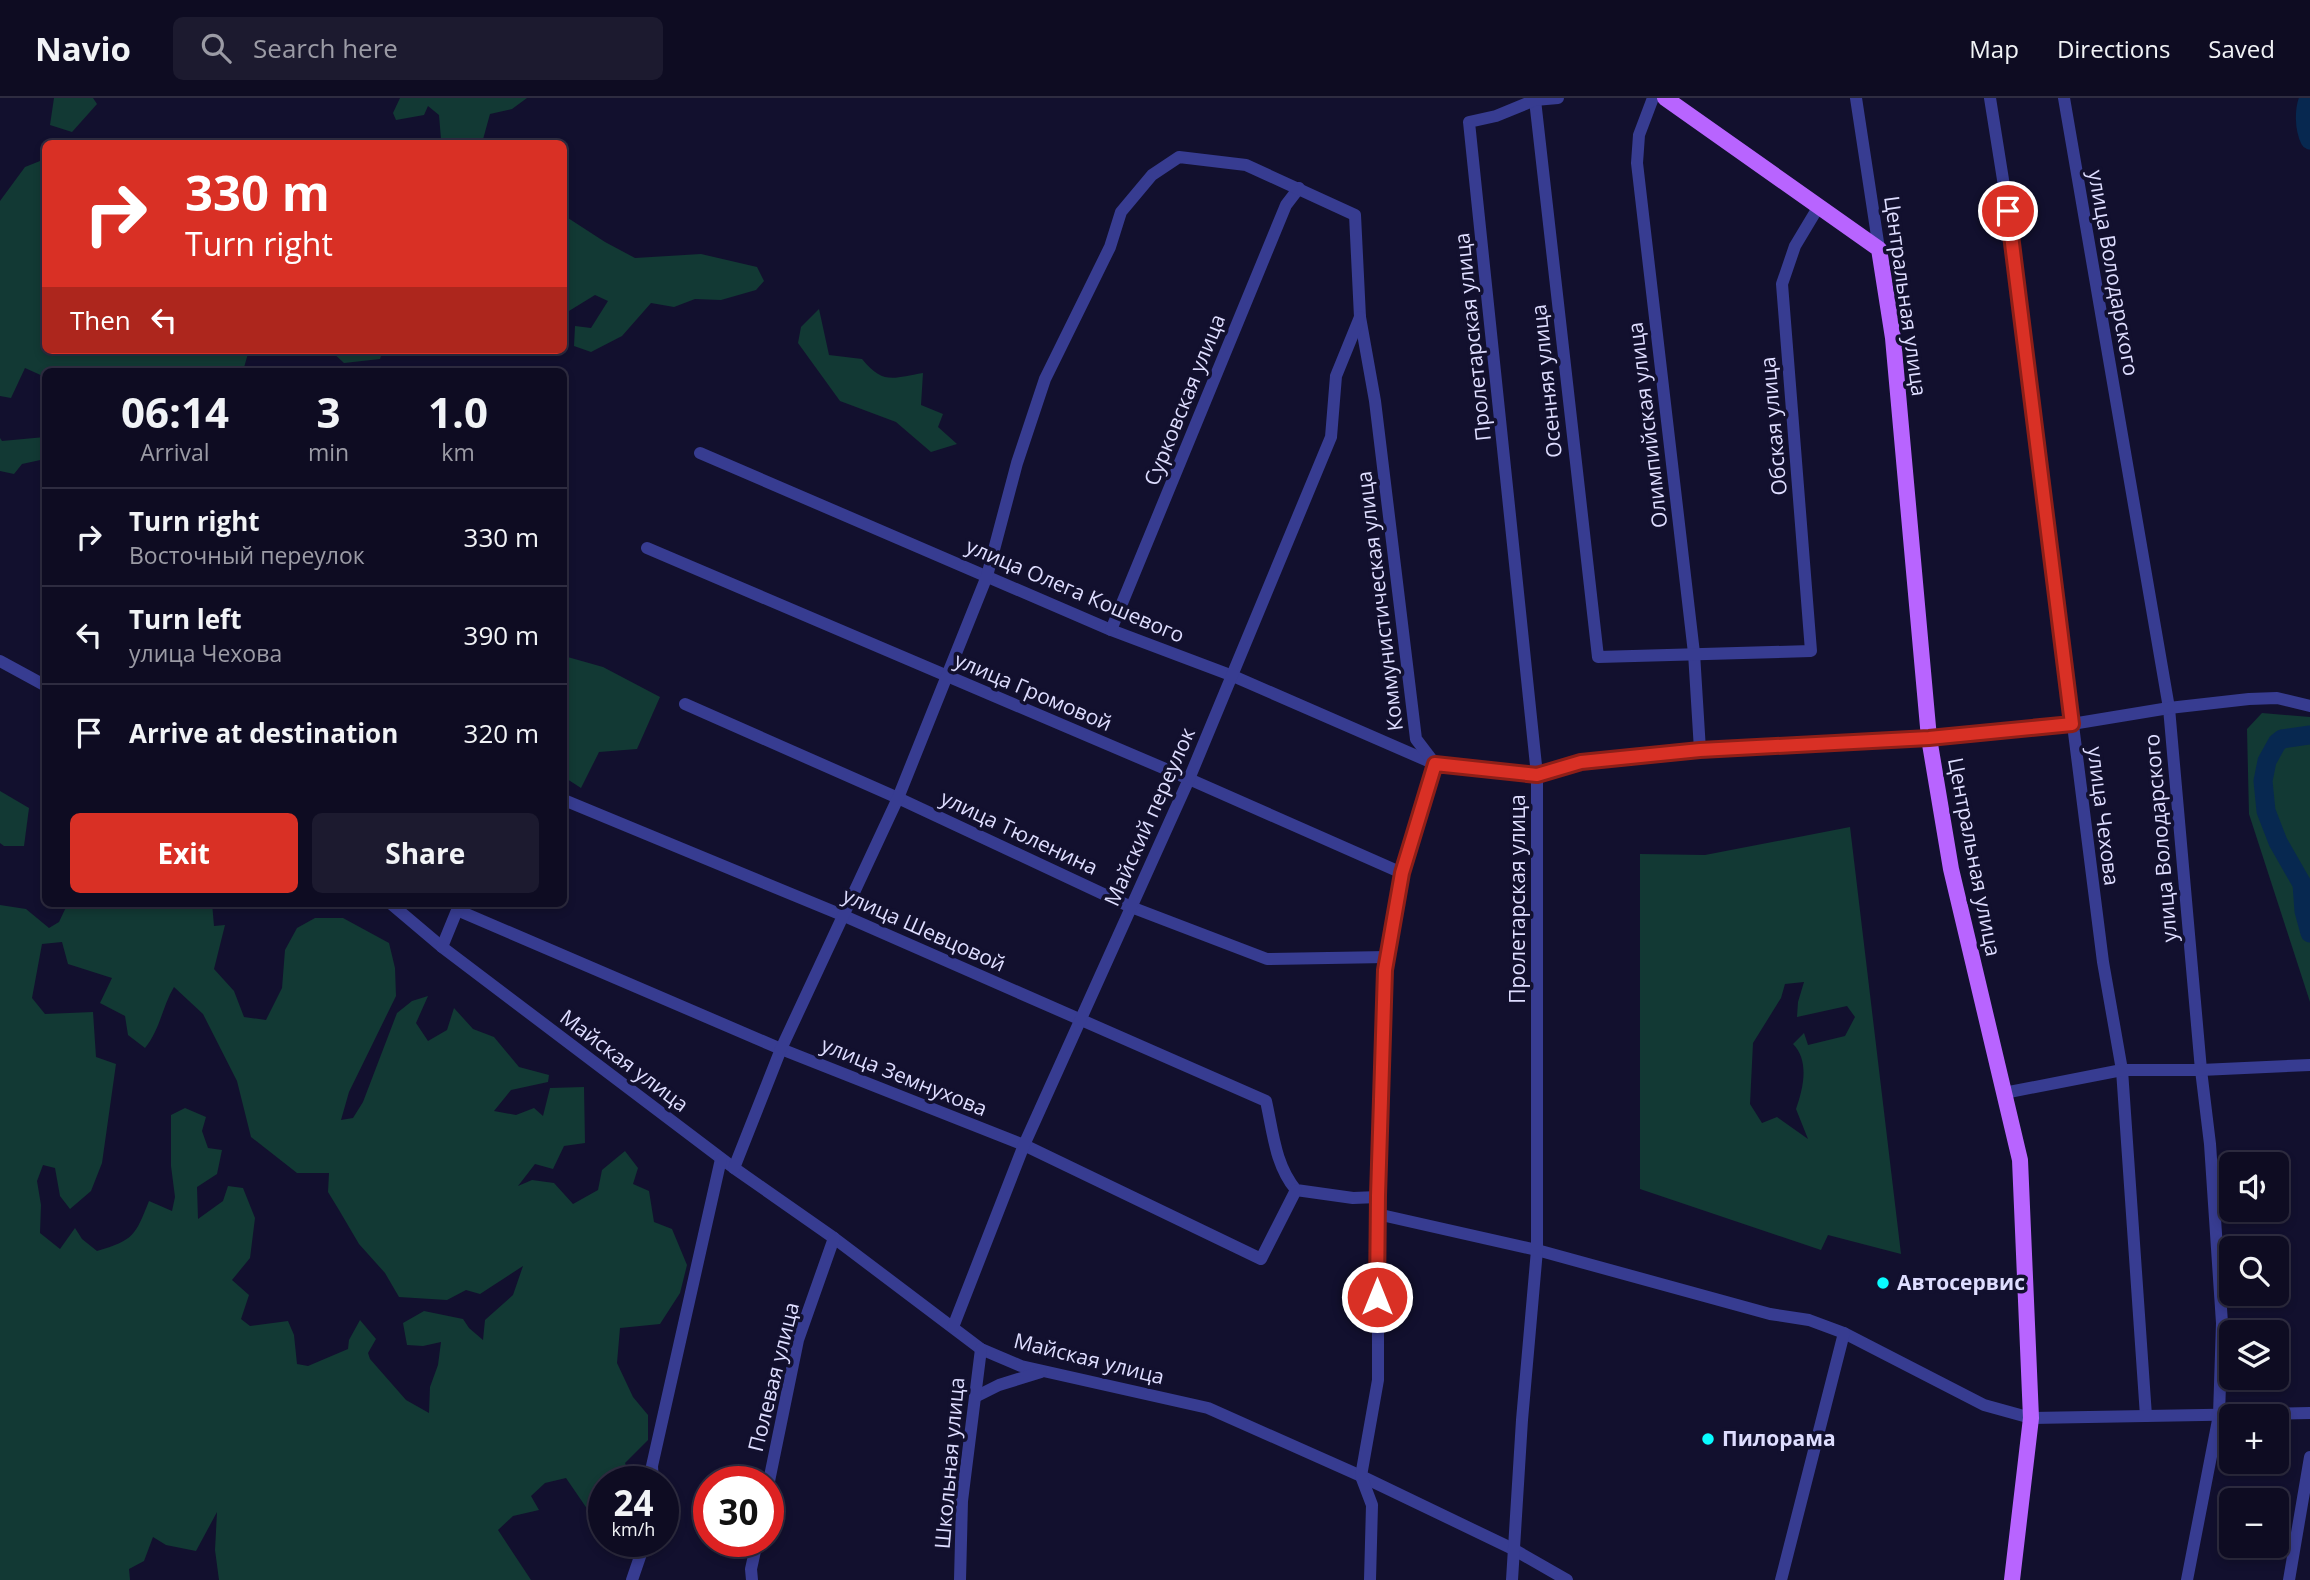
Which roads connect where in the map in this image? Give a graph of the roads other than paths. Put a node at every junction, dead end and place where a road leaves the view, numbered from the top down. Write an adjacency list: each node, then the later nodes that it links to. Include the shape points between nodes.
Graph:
1 (1558, 98): 7 (street)
2 (1653, 98): 16 (street, Олимпийская улица, via 1639,135 1637,163)
3 (1665, 98): 9 (main road)
4 (1856, 98): 10 (street, Центральная улица)
5 (1990, 98): 24 (street, улица Чехова)
6 (2064, 98): 23 (street, улица Володарского)
7 (1535, 100): 16 (street, Осенняя улица, via 1598,657); 28 (street, Пролетарская улица, via 1469,122)
8 (1299, 188): 11 (street, Коммунистическая улица, via 1355,215); 14 (street, via 1246,165 1180,157 1152,175 1121,212 1110,247 1045,379); 15 (street, Сурковская улица, via 1286,205)
9 (1819, 206): 10 (main road); 16 (street, Обская улица, via 1795,246 1782,284 1811,651)
10 (1879, 249): 25 (main road, Центральная улица, via 1893,338)
11 (1360, 317): 18 (street, Майский переулок, via 1336,376 1331,437); 27 (street, Коммунистическая улица, via 1375,401 1416,739)
12 (699, 453): 14 (street, улица Олега Кошевого)
13 (647, 548): 19 (street, улица Громовой)
14 (987, 576): 15 (street, улица Олега Кошевого); 19 (street)
15 (1111, 629): 18 (street, улица Олега Кошевого)
16 (1694, 653): 26 (street, Олимпийская улица)
17 (0, 661): 20 (street)
18 (1233, 676): 27 (street, улица Олега Кошевого); 29 (street, Майский переулок)
19 (947, 677): 29 (street, улица Громовой); 30 (street)
20 (42, 685)
21 (685, 704): 30 (street, улица Тюленина)
22 (2310, 706): 23 (street, via 2277,698)
23 (2169, 708): 24 (street); 44 (street, улица Володарского)
24 (2072, 724): 25 (street); 43 (street, улица Чехова)
25 (1929, 738): 26 (street); 45 (main road, Центральная улица, via 1951,869)
26 (1700, 750): 28 (street, via 1581,762)
27 (1435, 764): 28 (street, улица Олега Кошевого); 32 (street)
28 (1537, 775): 53 (street, Пролетарская улица)
29 (1189, 779): 32 (street, улица Громовой); 33 (street, Майский переулок)
30 (898, 798): 33 (street, улица Тюленина); 37 (street)
31 (567, 801): 37 (street, улица Шевцовой)
32 (1402, 873): 39 (street)
33 (1131, 906): 39 (street, улица Тюленина, via 1267,959); 40 (street, Майский переулок)
34 (395, 907): 38 (street, Майская улица)
35 (458, 907): 38 (street)
36 (460, 907): 41 (street, улица Земнухова)
37 (842, 915): 40 (street, улица Шевцовой); 41 (street)
38 (442, 947): 47 (street, Майская улица)
39 (1387, 957): 50 (street)
40 (1080, 1019): 46 (street, Майский переулок); 49 (street, улица Шевцовой, via 1266,1101 1285,1177)
41 (782, 1049): 46 (street, улица Земнухова); 48 (street)
42 (2310, 1065): 44 (street)
43 (2122, 1070): 44 (street); 45 (street); 63 (street, улица Чехова)
44 (2201, 1070): 59 (street, улица Володарского, via 2222,1323)
45 (2004, 1093): 64 (main road, Центральная улица, via 2020,1160)
46 (1024, 1145): 49 (street, улица Земнухова, via 1261,1259); 54 (street, Майский переулок)
47 (721, 1159): 48 (street, Майская улица); 66 (street)
48 (734, 1168): 52 (street, Майская улица)
49 (1296, 1189): 50 (street, via 1353,1198)
50 (1378, 1196): 51 (street)
51 (1377, 1214): 53 (street); 68 (street, via 1378,1380)
52 (834, 1238): 54 (street, Майская улица); 67 (street, Полевая улица, via 798,1340)
53 (1537, 1250): 55 (street); 69 (street, Пролетарская улица)
54 (953, 1327): 56 (street, Майская улица)
55 (1844, 1333): 64 (street, via 1984,1405); 78 (street)
56 (981, 1349): 57 (street, Майская улица); 58 (street, Школьная улица)
57 (1045, 1371): 58 (street); 68 (street, Майская улица, via 1208,1408)
58 (975, 1397): 74 (street, Школьная улица, via 962,1501)
59 (2219, 1404)
60 (2289, 1413): 61 (street)
61 (2310, 1413)
62 (2219, 1415): 63 (street); 80 (street, улица Володарского)
63 (2146, 1416): 64 (street)
64 (2031, 1418): 79 (main road, Центральная улица)
65 (2310, 1457): 81 (street)
66 (652, 1466)
67 (772, 1466)
68 (1361, 1476): 69 (street, Майская улица); 75 (street, via 1372,1505)
69 (1513, 1549): 76 (street, Пролетарская улица); 77 (street, Майская улица)
70 (640, 1557): 72 (street)
71 (754, 1557): 73 (street)
72 (632, 1580)
73 (751, 1580)
74 (960, 1580)
75 (1370, 1580)
76 (1512, 1580)
77 (1567, 1580)
78 (1781, 1580)
79 (2012, 1580)
80 (2186, 1580)
81 (2289, 1580)

